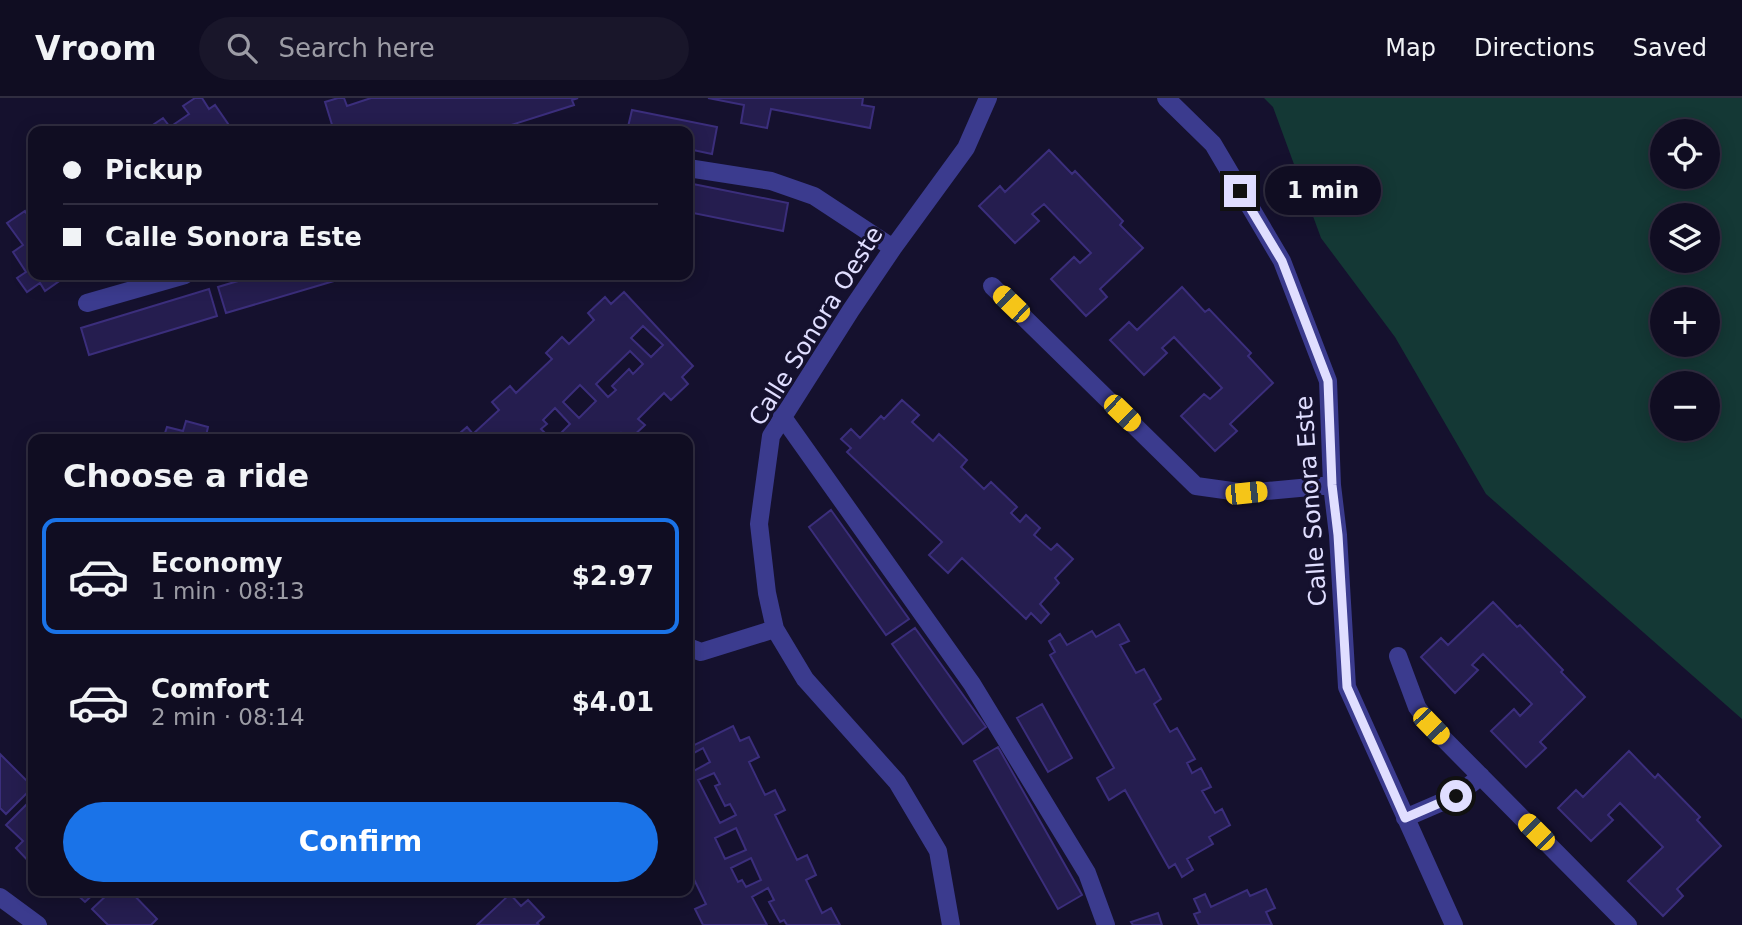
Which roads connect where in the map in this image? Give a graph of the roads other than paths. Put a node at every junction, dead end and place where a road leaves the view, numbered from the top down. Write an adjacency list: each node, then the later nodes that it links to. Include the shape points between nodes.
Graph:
1 (988, 98): 4 (street, Calle Sonora Oeste, via 966,148)
2 (1166, 98): 9 (street, Calle Sonora Este, via 1213,144 1282,261 1328,381)
3 (693, 169): 4 (street, via 771,181 814,196)
4 (893, 248): 8 (street, Calle Sonora Oeste)
5 (168, 280): 7 (street)
6 (992, 286): 9 (street, via 1196,486 1246,493)
7 (87, 303)
8 (782, 416): 10 (street, Calle Sonora Oeste, via 771,436 760,524); 18 (street, via 972,684 1087,873)
9 (1332, 485): 14 (street, Calle Sonora Este, via 1347,687)
10 (775, 629): 11 (street, via 701,652); 17 (street, Calle Sonora Oeste, via 805,679 897,782 938,850)
11 (693, 650)
12 (1398, 656): 13 (street, via 1417,707)
13 (1480, 776): 14 (street, via 1456,796); 20 (street)
14 (1405, 818): 19 (street, Calle Sonora Este)
15 (0, 897): 16 (street)
16 (38, 925)
17 (951, 925)
18 (1106, 925)
19 (1454, 925)
20 (1628, 925)

